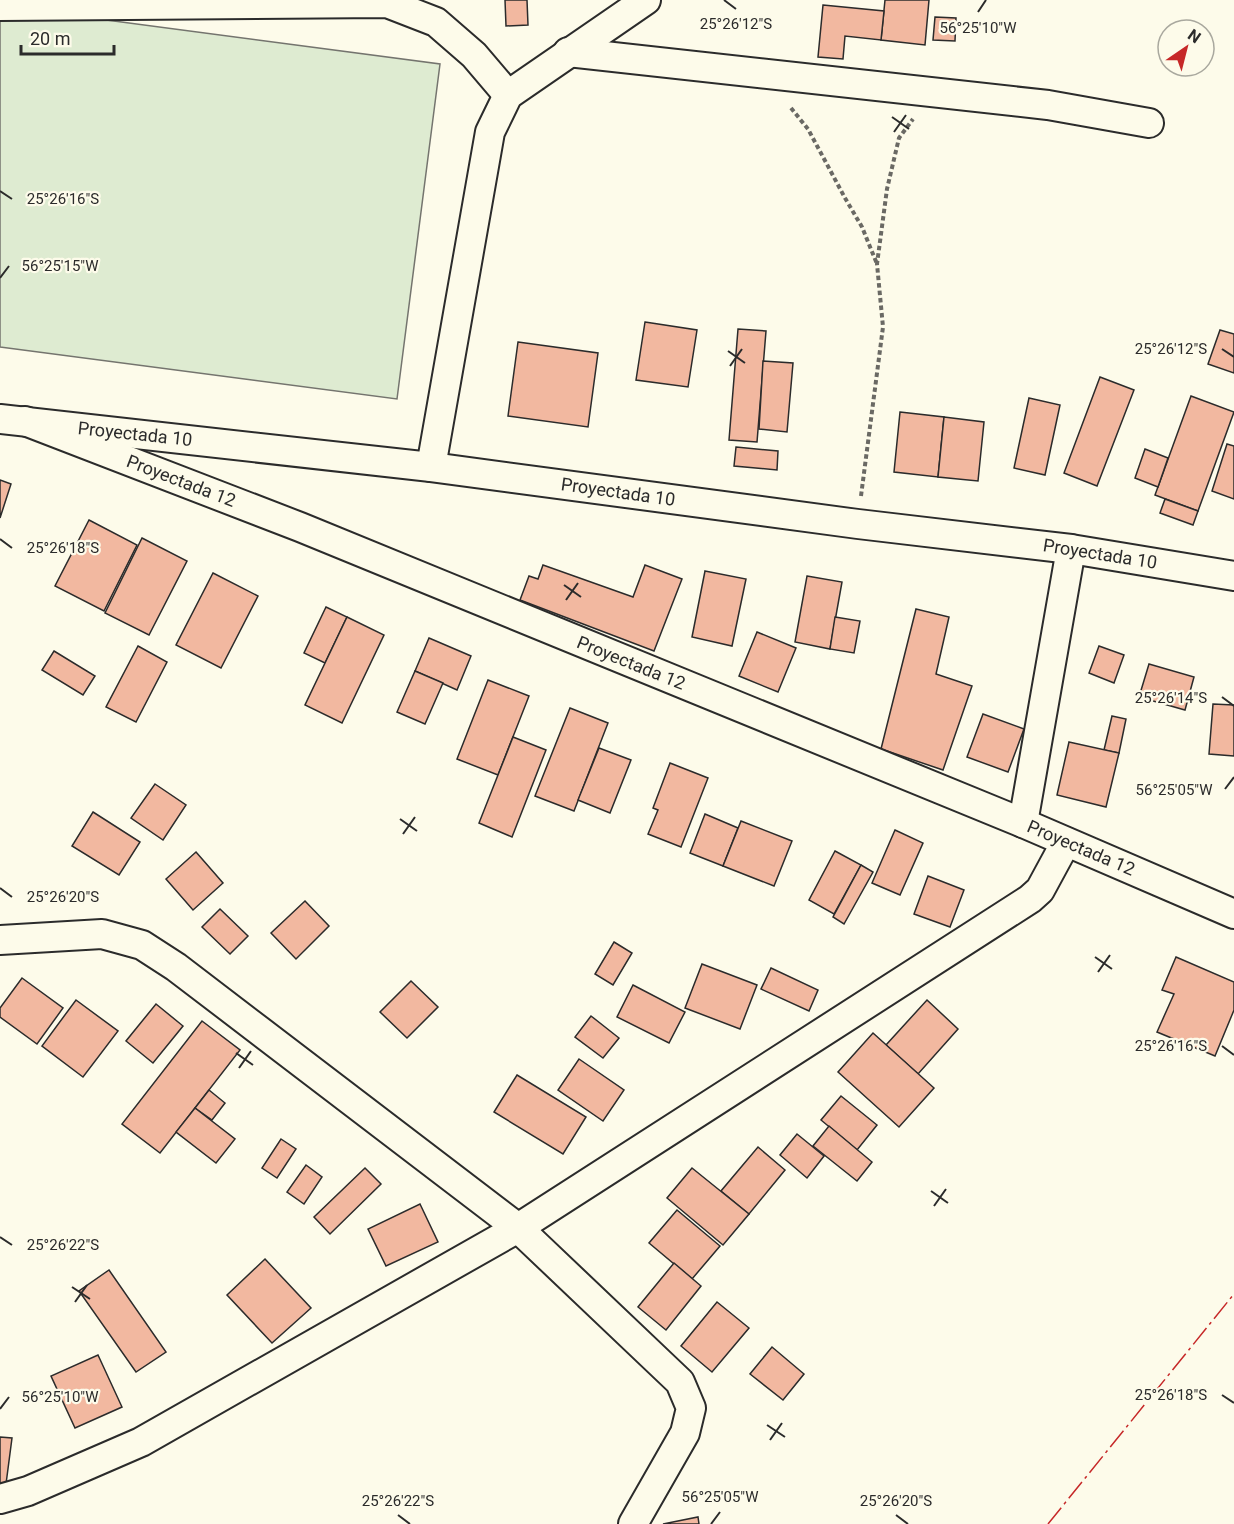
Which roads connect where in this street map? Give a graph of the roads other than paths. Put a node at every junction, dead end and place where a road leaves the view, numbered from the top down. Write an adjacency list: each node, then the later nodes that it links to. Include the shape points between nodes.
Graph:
1 (646, 0): 3 (street)
2 (0, 6): 4 (street, via 387,3 436,22 474,55)
3 (568, 52): 4 (street); 5 (street, via 1048,105)
4 (508, 95): 7 (street, via 490,132)
5 (1149, 123)
6 (12, 420): 7 (street, Proyectada 10); 10 (street, Proyectada 12, via 300,527)
7 (431, 467): 8 (street, Proyectada 10)
8 (1071, 549): 9 (street, Proyectada 10); 10 (street)
9 (1234, 576)
10 (1023, 823): 11 (street, Proyectada 12)
11 (1066, 842): 12 (street, Proyectada 12); 14 (street, via 1040,890 1030,899)
12 (1234, 914)
13 (0, 940): 14 (street, via 102,934 142,945)
14 (518, 1228): 15 (street, via 141,1442 28,1491); 16 (street, via 680,1382 691,1408 685,1433)
15 (0, 1499)
16 (633, 1524)

